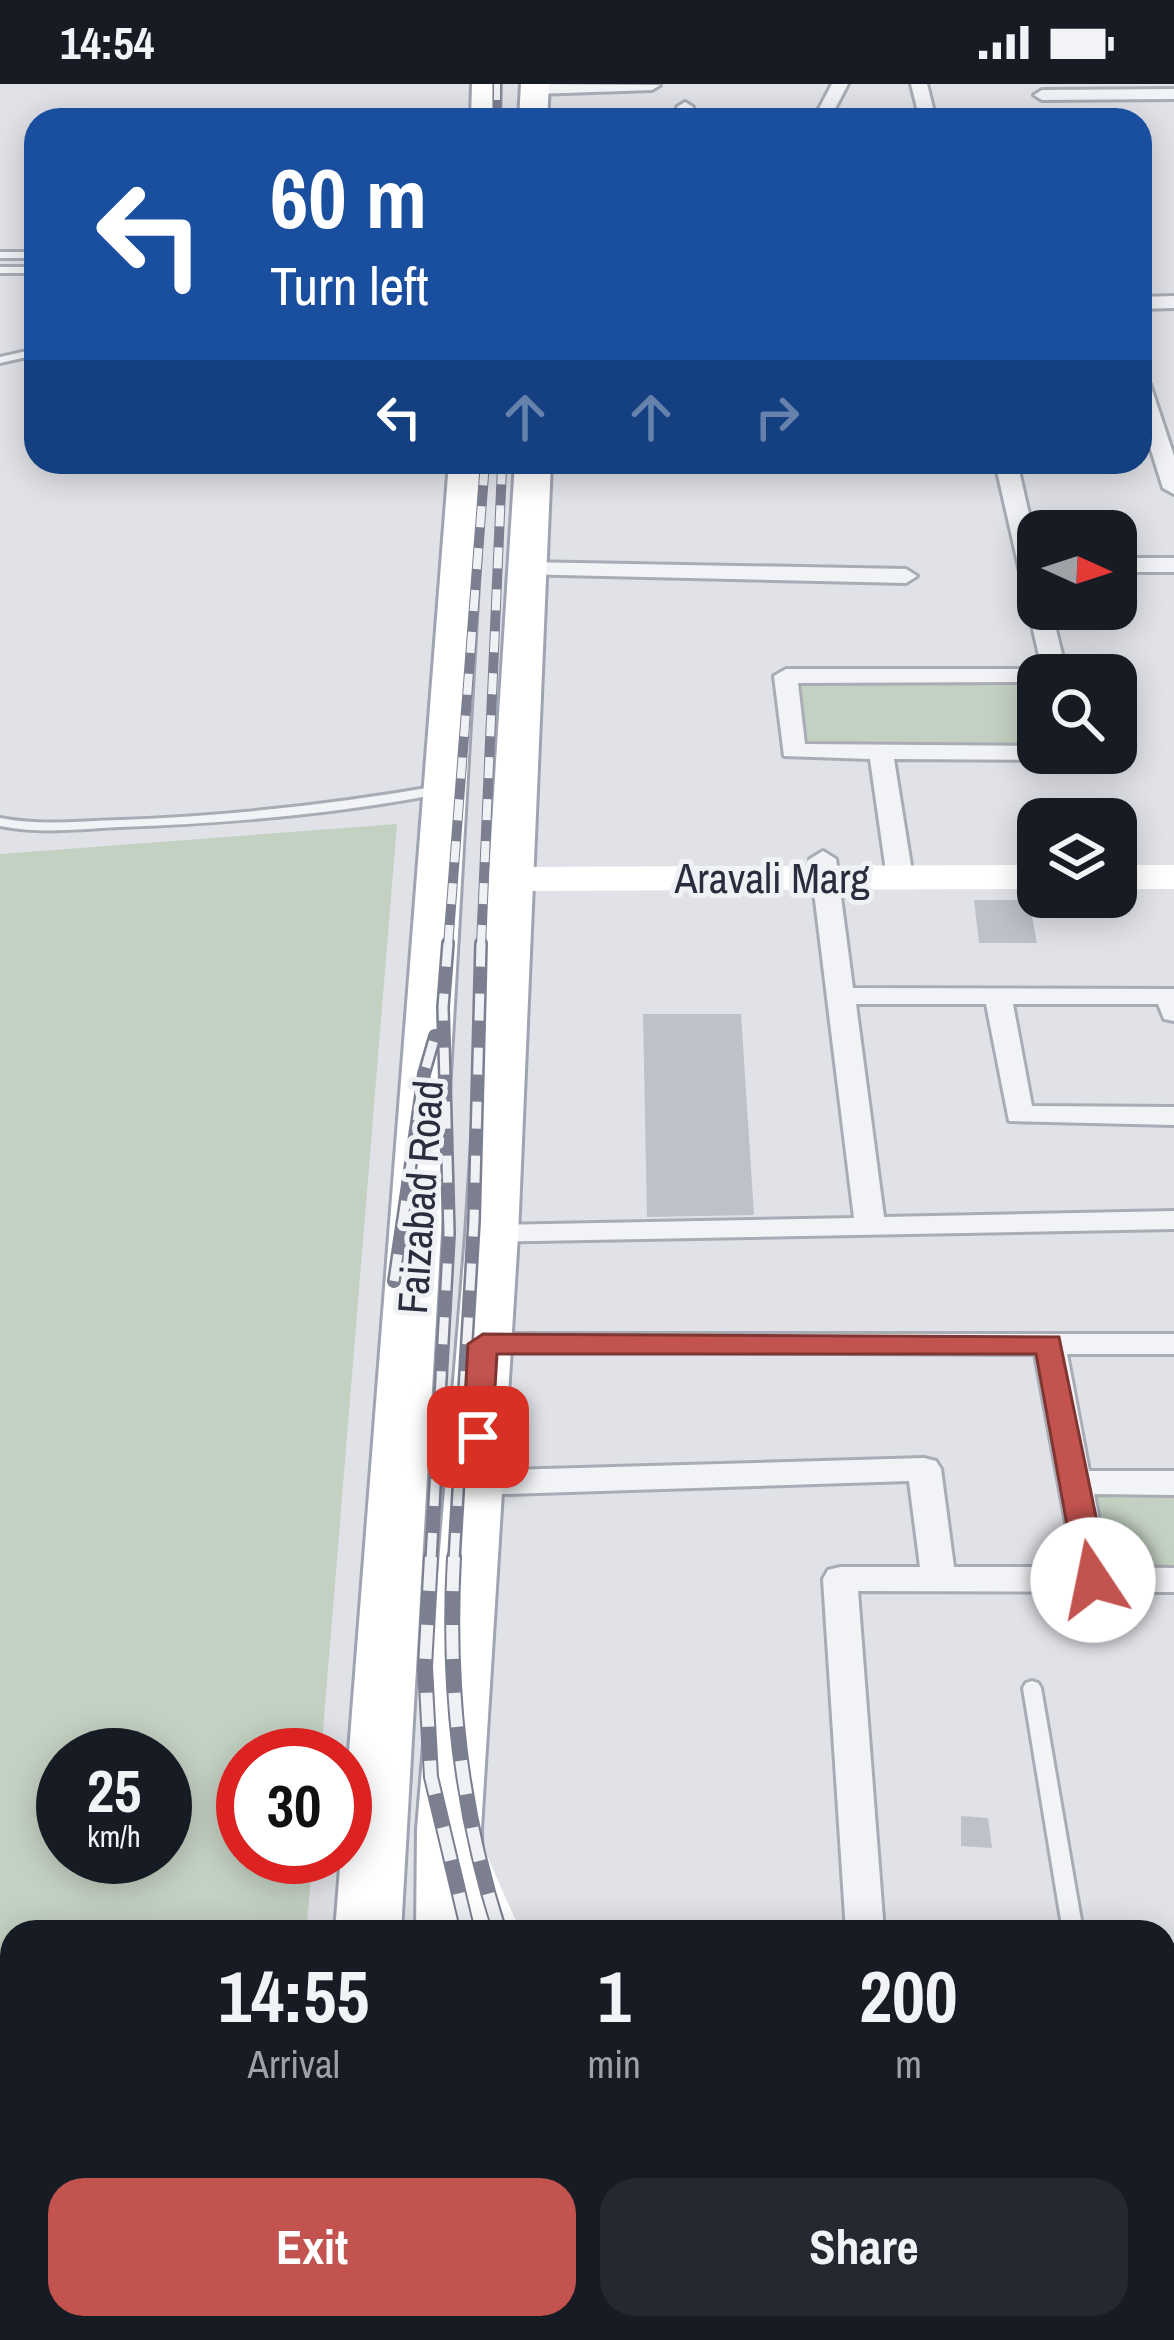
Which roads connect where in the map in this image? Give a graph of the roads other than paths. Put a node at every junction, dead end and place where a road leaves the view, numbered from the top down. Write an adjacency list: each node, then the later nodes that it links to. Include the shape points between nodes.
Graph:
1 (652, 84): 4 (street); 6 (street)
2 (535, 86): 4 (street)
3 (1040, 89): 5 (street)
4 (592, 92)
5 (1174, 94)
6 (657, 107)
7 (1152, 421): 11 (street)
8 (466, 474): 20 (main road, Faizabad Road)
9 (532, 474): 15 (main road, Faizabad Road)
10 (1009, 474): 12 (street)
11 (1174, 488)
12 (1019, 510)
13 (1137, 565): 14 (street)
14 (1174, 565)
15 (525, 569): 16 (street); 25 (main road, Faizabad Road)
16 (906, 576)
17 (1017, 675): 18 (street, via 786,676 793,751)
18 (881, 752): 19 (street); 26 (street)
19 (1017, 753)
20 (446, 789): 21 (lane, via 252,816); 49 (main road, Faizabad Road)
21 (0, 822)
22 (1137, 859): 23 (street)
23 (1174, 859)
24 (1017, 861): 26 (street, Aravali Marg)
25 (508, 868): 27 (street, Aravali Marg); 37 (main road, Faizabad Road)
26 (899, 868): 27 (street, Aravali Marg); 28 (street, Aravali Marg)
27 (825, 869): 31 (street)
28 (1017, 876)
29 (1137, 877): 30 (street)
30 (1174, 877)
31 (841, 996): 32 (street); 36 (street)
32 (998, 996): 33 (street, via 1170,996); 34 (street, via 1019,1115)
33 (1174, 1013)
34 (1174, 1116)
35 (1174, 1220): 36 (street)
36 (869, 1223): 37 (street, via 756,1234)
37 (492, 1235): 38 (main road, Faizabad Road)
38 (483, 1344): 39 (street); 43 (main road, Faizabad Road)
39 (1049, 1344): 40 (street); 41 (street)
40 (1174, 1344)
41 (1075, 1482): 42 (street); 45 (street)
42 (1174, 1483)
43 (475, 1484): 44 (street, via 924,1469); 48 (main road, Faizabad Road)
44 (939, 1579): 45 (street); 52 (street, via 840,1579)
45 (1093, 1580): 46 (street)
46 (1174, 1580)
47 (1032, 1688): 53 (lane)
48 (449, 1829): 50 (main road, Faizabad Road); 51 (street)
49 (369, 1920)
50 (449, 1920)
51 (487, 1920)
52 (864, 1920)
53 (1071, 1920)

